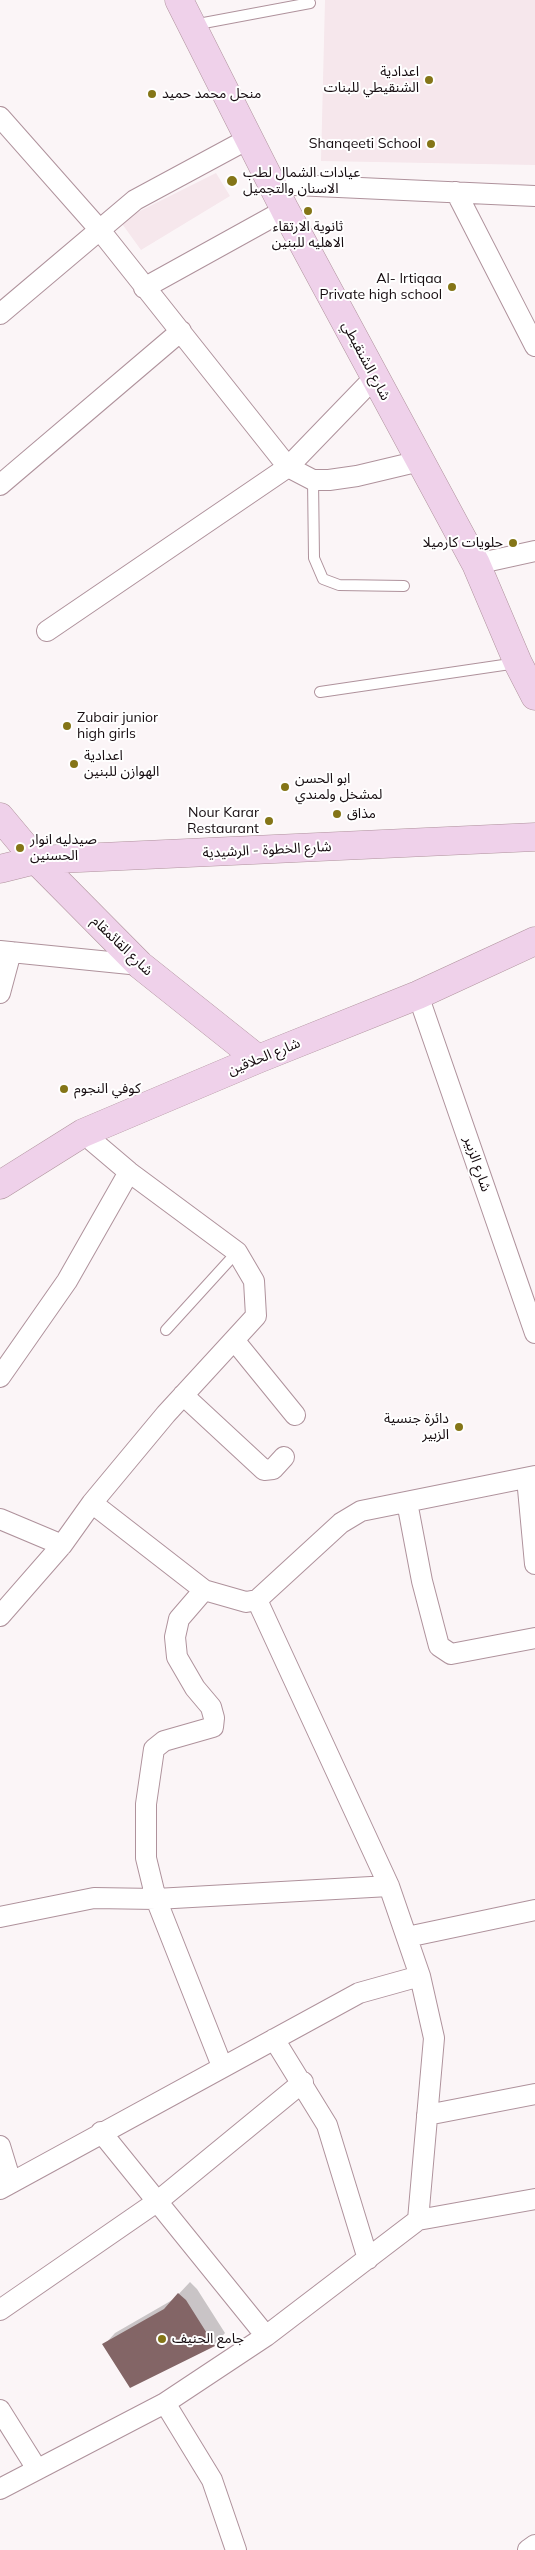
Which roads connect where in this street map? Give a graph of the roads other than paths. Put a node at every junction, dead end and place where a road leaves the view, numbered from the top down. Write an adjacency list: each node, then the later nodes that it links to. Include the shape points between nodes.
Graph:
1 (179, 0): 3 (street, شارع الشنقيطي)
2 (310, 3): 3 (lane)
3 (192, 25): 5 (street, شارع الشنقيطي)
4 (3, 127): 10 (street)
5 (250, 138): 6 (street, شارع الشنقيطي); 10 (street, via 135,200)
6 (273, 184): 7 (street); 9 (street, شارع الشنقيطي)
7 (456, 192): 8 (street); 14 (street)
8 (535, 196)
9 (286, 210): 11 (street); 15 (street, شارع الشنقيطي)
10 (99, 229): 11 (street); 12 (street)
11 (144, 288): 13 (street)
12 (0, 314)
13 (181, 331): 17 (street); 19 (street)
14 (535, 345)
15 (374, 378): 16 (street, شارع الشنقيطي); 17 (street)
16 (420, 461): 18 (street, via 357,476); 21 (street, شارع الشنقيطي)
17 (288, 466): 18 (street); 23 (street)
18 (313, 480): 22 (lane, via 314,558 323,579 339,586)
19 (0, 485)
20 (535, 551): 21 (street)
21 (476, 564): 24 (street, شارع الشنقيطي)
22 (404, 586)
23 (46, 631)
24 (518, 663): 25 (lane); 26 (street, شارع الشنقيطي)
25 (320, 692)
26 (535, 696)
27 (0, 817): 29 (street, شارع القائمقام)
28 (535, 838): 29 (street, شارع الخطوة - الرشيدية)
29 (36, 860): 30 (street, شارع الخطوة - الرشيدية); 33 (street, شارع القائمقام)
30 (0, 869)
31 (535, 941): 35 (street, شارع الحلاقين)
32 (6, 952): 33 (street); 34 (street)
33 (140, 965): 36 (street, شارع القائمقام)
34 (0, 993)
35 (418, 995): 36 (street, شارع الحلاقين); 42 (street, شارع الزبير)
36 (258, 1059): 37 (street, شارع الحلاقين)
37 (83, 1133): 38 (street); 39 (street, شارع الحلاقين)
38 (129, 1172): 40 (street); 44 (street, via 67,1281)
39 (0, 1185)
40 (237, 1252): 41 (lane); 43 (street, via 254,1281 256,1316)
41 (166, 1330)
42 (535, 1333)
43 (234, 1340): 45 (street); 46 (street)
44 (0, 1377)
45 (183, 1395): 47 (street, via 264,1470 273,1470); 50 (street)
46 (295, 1415)
47 (284, 1457)
48 (531, 1477): 49 (street); 53 (street)
49 (407, 1502): 55 (street, via 361,1511 341,1523); 57 (street, via 438,1646 451,1654)
50 (92, 1503): 52 (street); 54 (street)
51 (0, 1519): 52 (street)
52 (62, 1545): 56 (street)
53 (535, 1564)
54 (204, 1590): 55 (street, via 246,1602); 59 (street, via 179,1619 176,1657 195,1688 211,1706 213,1727 164,1741 154,1749 146,1804 146,1858)
55 (257, 1600): 58 (street)
56 (0, 1616)
57 (535, 1638)
58 (389, 1886): 59 (street); 62 (street)
59 (156, 1899): 61 (street, via 94,1898); 65 (street)
60 (535, 1910): 62 (street)
61 (0, 1917)
62 (407, 1937): 63 (street)
63 (420, 1976): 64 (street, via 359,1993); 68 (street, via 434,2038)
64 (274, 2038): 65 (street); 66 (street)
65 (222, 2066): 69 (street)
66 (303, 2082): 73 (street); 75 (street, via 328,2125)
67 (535, 2094): 68 (street)
68 (427, 2116): 74 (street)
69 (101, 2132): 71 (street); 73 (street)
70 (0, 2146): 71 (street)
71 (6, 2186)
72 (535, 2199): 74 (street)
73 (158, 2201): 76 (street); 77 (street)
74 (418, 2220): 75 (street)
75 (368, 2259): 77 (street)
76 (0, 2310)
77 (266, 2336): 78 (street)
78 (165, 2403): 80 (street); 83 (street, via 212,2480)
79 (0, 2410): 80 (street)
80 (37, 2469): 81 (street)
81 (0, 2489)
82 (535, 2545): 84 (street)
83 (236, 2550)
84 (528, 2550)

